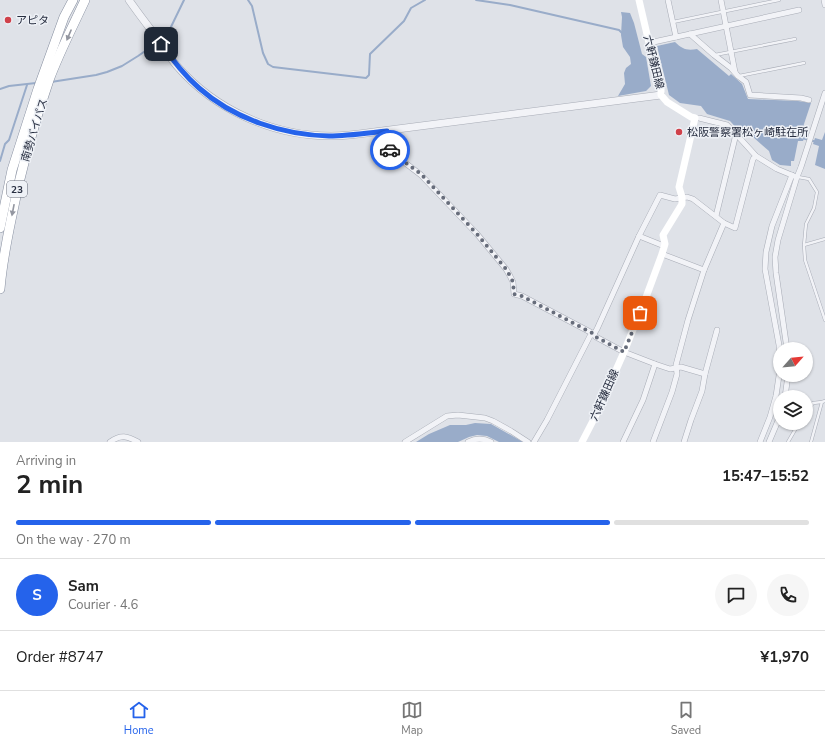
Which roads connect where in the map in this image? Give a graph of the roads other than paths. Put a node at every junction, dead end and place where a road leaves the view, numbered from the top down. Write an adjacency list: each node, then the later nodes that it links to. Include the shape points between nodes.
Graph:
1 (73, 0): 22 (highway, 南勢バイパス / 23, via 64,17)
2 (85, 0): 22 (highway, 南勢バイパス / 23, one-way to 22)
3 (129, 0): 28 (street, via 191,81 234,112 268,126 300,134 330,136)
4 (639, 0): 17 (main road, 六軒鎌田線)
5 (668, 0): 12 (street)
6 (721, 0): 11 (street)
7 (779, 0): 11 (lane)
8 (824, 0): 9 (street)
9 (825, 5)
10 (799, 10): 13 (street)
11 (723, 12): 12 (lane); 13 (street)
12 (673, 22): 15 (street)
13 (726, 26): 14 (street); 18 (street)
14 (690, 34): 15 (street); 19 (street)
15 (676, 37): 17 (street)
16 (795, 39): 18 (lane)
17 (650, 46): 24 (main road, 六軒鎌田線)
18 (731, 52): 19 (lane); 21 (street)
19 (714, 55): 21 (street)
20 (804, 63): 21 (lane)
21 (737, 74): 26 (street, via 746,82 750,95)
22 (45, 80): 23 (highway, 南勢バイパス / 23)
23 (42, 90): 35 (highway, 南勢バイパス / 23, via 12,170); 42 (highway, 南勢バイパス / 23, one-way to 42, via 18,187 2,266)
24 (661, 92): 27 (main road, 六軒鎌田線, via 667,102); 28 (street)
25 (825, 94): 31 (street)
26 (809, 100)
27 (695, 118): 29 (street, via 727,125); 32 (main road, 六軒鎌田線, via 679,187)
28 (387, 131): 45 (street, via 391,152 421,174 477,234 506,269 513,282 514,294)
29 (736, 134): 30 (street); 33 (street)
30 (756, 156): 31 (street); 34 (street, via 753,159 735,228)
31 (795, 176): 38 (lane, via 809,179 817,192 814,208 806,224); 46 (street, via 775,257); 66 (street, via 772,226 766,252 765,269 779,345 780,369 776,396)
32 (682, 197): 33 (street, via 693,199); 36 (street, via 675,199 660,195); 39 (main road, 六軒鎌田線, via 682,204 663,235)
33 (716, 216): 34 (street)
34 (724, 223): 41 (street)
35 (0, 228)
36 (639, 236): 39 (street); 45 (street)
37 (825, 239): 38 (lane)
38 (804, 245): 43 (lane, via 805,260)
39 (664, 246): 40 (main road, 六軒鎌田線)
40 (662, 254): 41 (street); 47 (main road, 六軒鎌田線)
41 (704, 270): 49 (street)
42 (0, 289)
43 (825, 320)
44 (717, 330): 50 (street)
45 (594, 334): 47 (street); 61 (street, via 590,336)
46 (787, 342)
47 (624, 352): 48 (street); 62 (main road, 六軒鎌田線)
48 (655, 364): 49 (street, via 670,369); 63 (street, via 643,400)
49 (676, 368): 50 (street); 64 (street, via 672,392)
50 (705, 374): 65 (street, via 702,391)
51 (824, 402): 52 (lane); 69 (lane)
52 (813, 403)
53 (774, 430): 67 (street)
54 (795, 430): 68 (lane)
55 (110, 442): 56 (street, via 127,436)
56 (138, 442)
57 (405, 442): 60 (street, via 447,416 458,415 485,418)
58 (468, 442): 59 (street, via 473,439 485,439)
59 (492, 442)
60 (528, 442)
61 (534, 442)
62 (582, 442)
63 (623, 442)
64 (653, 442)
65 (684, 442)
66 (760, 442)
67 (769, 442)
68 (788, 442)
69 (811, 442)

